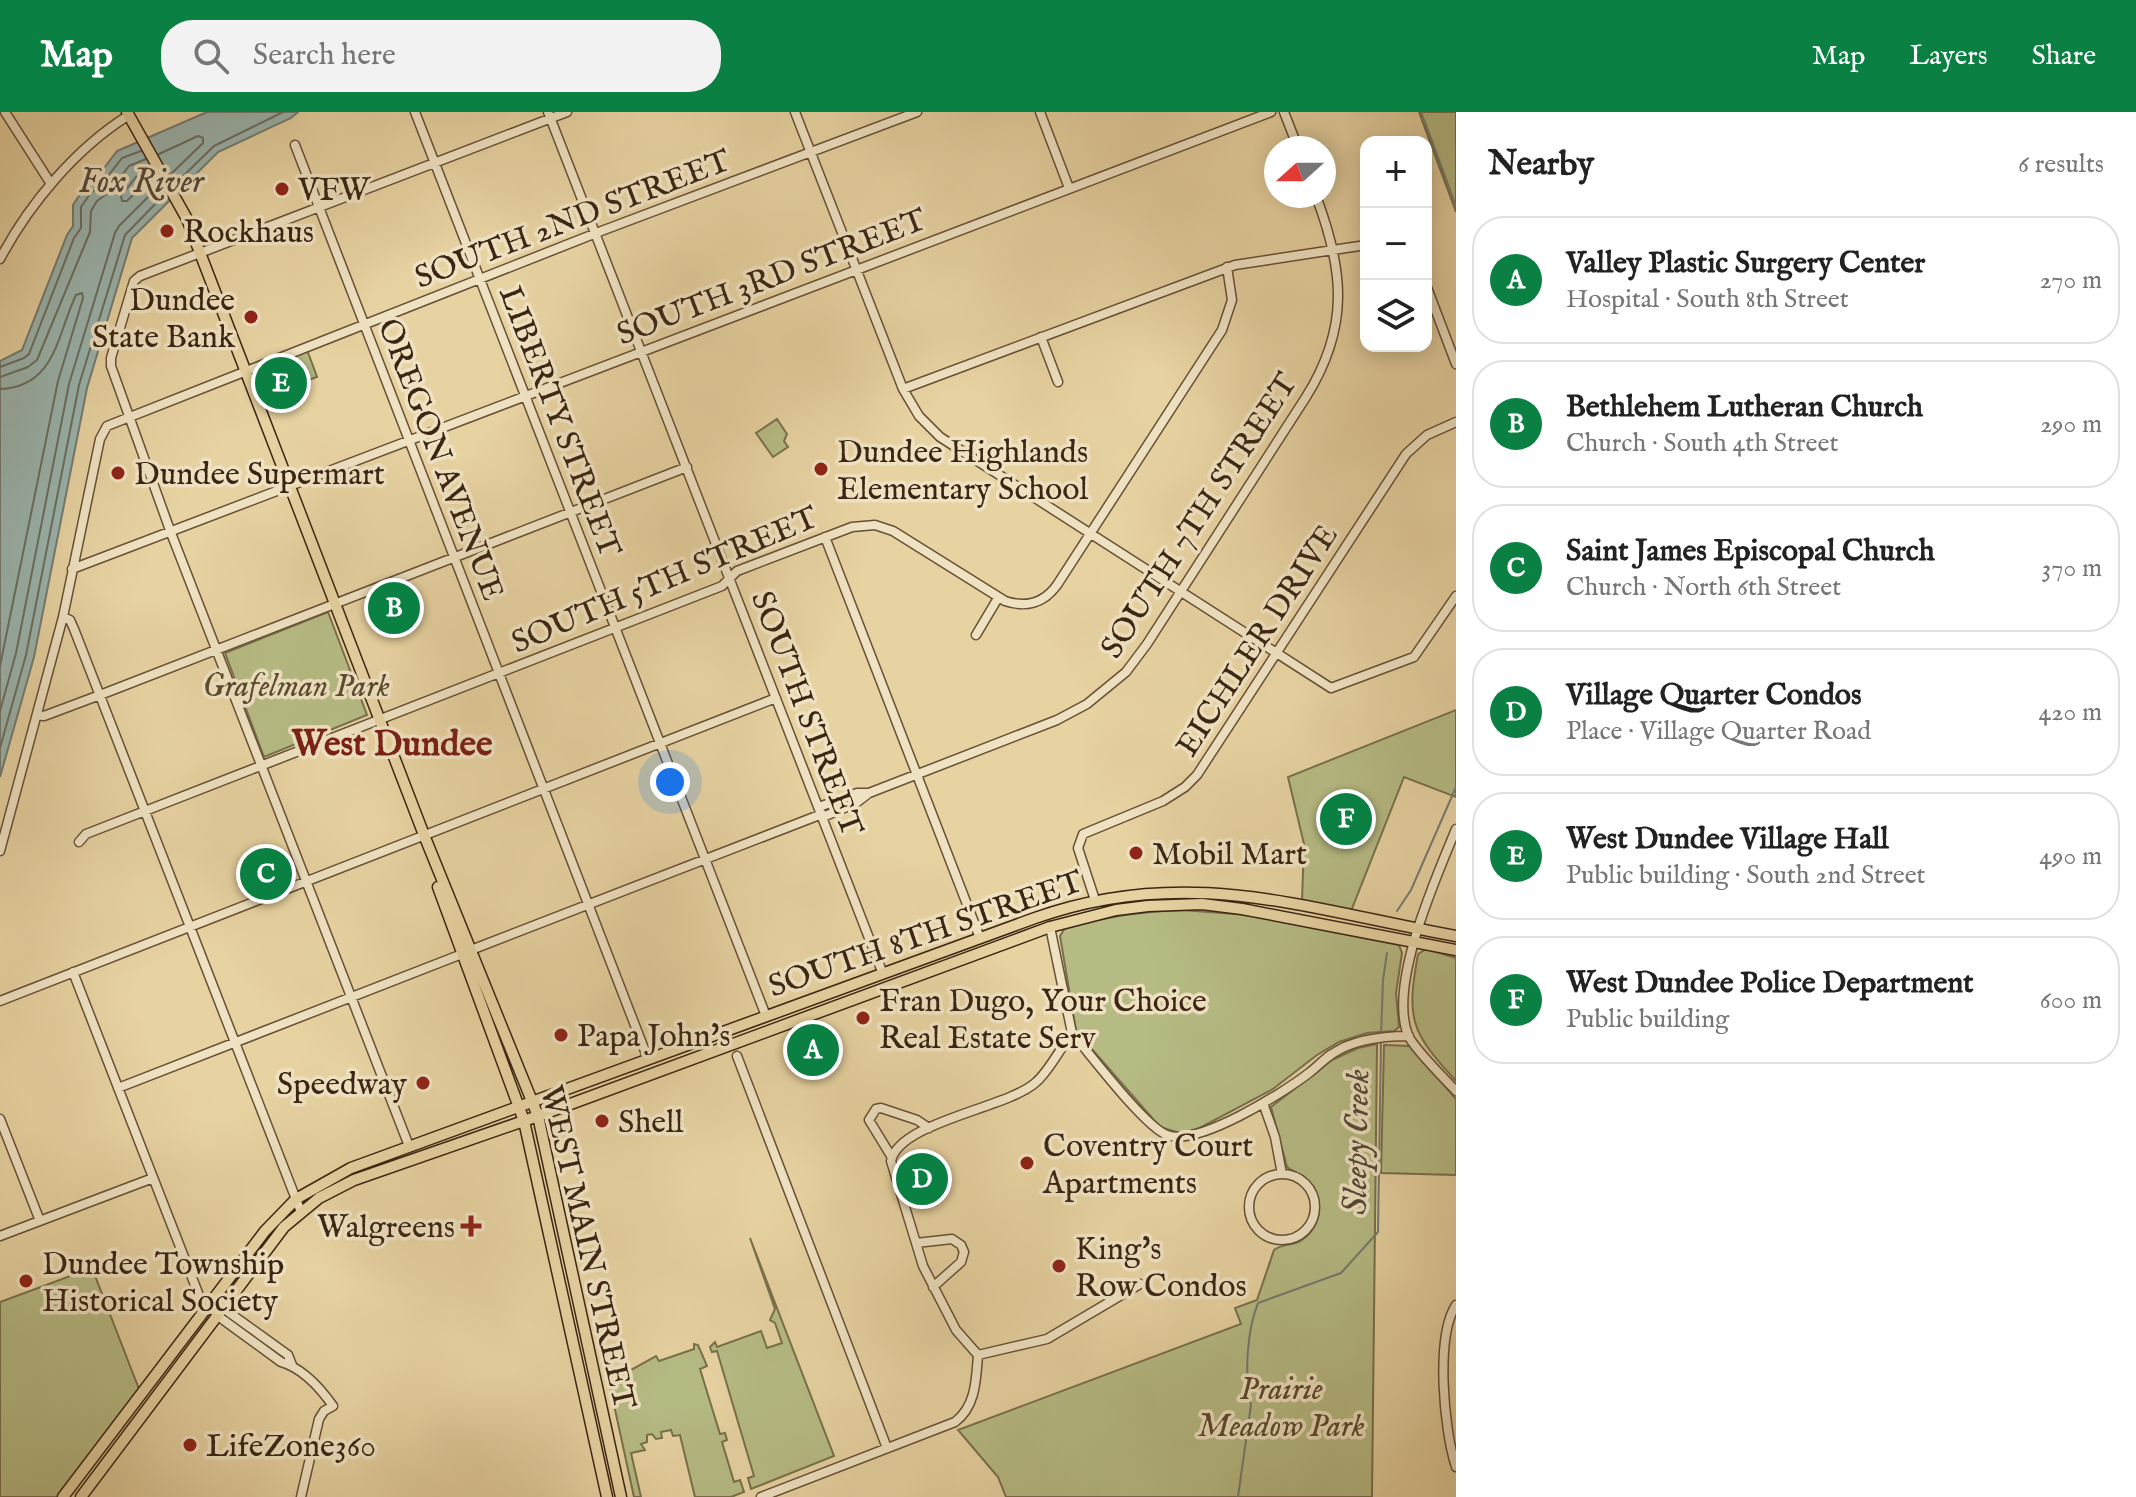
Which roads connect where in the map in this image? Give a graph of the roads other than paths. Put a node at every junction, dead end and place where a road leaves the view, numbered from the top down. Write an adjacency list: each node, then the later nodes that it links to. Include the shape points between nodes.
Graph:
1 (5, 112): 15 (street)
2 (415, 112): 14 (street, LIBERTY STREET)
3 (567, 112): 10 (street)
4 (795, 112): 13 (street)
5 (917, 112): 13 (street, SOUTH 2ND STREET)
6 (1040, 112): 16 (street)
7 (1271, 112): 16 (street, SOUTH 3RD STREET)
8 (1284, 112): 11 (street)
9 (128, 114): 15 (street); 22 (main road, WEST MAIN STREET, via 181,204)
10 (549, 115): 14 (street); 19 (street, SOUTH STREET)
11 (1293, 136)
12 (295, 145): 18 (street, OREGON AVENUE)
13 (810, 152): 19 (street, SOUTH 2ND STREET); 25 (street)
14 (435, 163): 18 (street); 26 (street, LIBERTY STREET)
15 (51, 184): 23 (street)
16 (1069, 188): 25 (street, SOUTH 3RD STREET)
17 (1320, 208): 21 (street, SOUTH 7TH STREET)
18 (319, 209): 22 (street); 28 (street, OREGON AVENUE)
19 (595, 235): 26 (street, SOUTH 2ND STREET); 30 (street, SOUTH STREET)
20 (1360, 246): 21 (street)
21 (1334, 249): 24 (street); 48 (street, SOUTH 7TH STREET, via 1338,303 1325,360)
22 (200, 253): 32 (main road, WEST MAIN STREET); 36 (street, via 135,279 110,365)
23 (0, 259)
24 (1227, 267): 29 (street); 43 (street, SOUTH 5TH STREET, via 1232,295 1226,323)
25 (857, 270): 30 (street, SOUTH 3RD STREET); 34 (street)
26 (480, 279): 28 (street, SOUTH 2ND STREET); 35 (street, LIBERTY STREET)
27 (1432, 301): 31 (street)
28 (364, 324): 32 (street, SOUTH 2ND STREET); 38 (street, OREGON AVENUE)
29 (1041, 337): 33 (street); 34 (street)
30 (642, 351): 35 (street, SOUTH 3RD STREET); 39 (street, SOUTH STREET)
31 (1456, 364)
32 (245, 370): 36 (street, SOUTH 2ND STREET); 40 (main road, WEST MAIN STREET)
33 (1058, 382)
34 (903, 389): 43 (street, via 937,435)
35 (526, 396): 38 (street, SOUTH 3RD STREET); 41 (street, LIBERTY STREET)
36 (128, 417): 42 (street); 46 (street, SOUTH 2ND STREET, via 109,425 100,439)
37 (1456, 422): 56 (street, EICHLER DRIVE, via 1427,435 1406,454)
38 (409, 441): 40 (street, SOUTH 3RD STREET); 45 (street, OREGON AVENUE)
39 (687, 467): 41 (street); 47 (street, SOUTH STREET)
40 (290, 487): 42 (street, SOUTH 3RD STREET); 51 (main road, WEST MAIN STREET)
41 (570, 512): 45 (street); 53 (street, LIBERTY STREET)
42 (171, 533): 46 (street, SOUTH 3RD STREET); 55 (street)
43 (1090, 533): 48 (street); 50 (street, SOUTH 5TH STREET, via 1045,597 1025,605)
44 (825, 537): 47 (street, SOUTH 5TH STREET); 50 (street, SOUTH 5TH STREET, via 858,525 889,529); 64 (street)
45 (454, 557): 51 (street); 57 (street, OREGON AVENUE)
46 (72, 569): 52 (street)
47 (730, 578): 53 (street, SOUTH 5TH STREET, via 722,586); 59 (street, SOUTH STREET)
48 (1181, 591): 56 (street); 64 (street, SOUTH 7TH STREET, via 1126,672 1087,704)
49 (1456, 596): 56 (street, via 1414,657 1339,687 1327,686)
50 (998, 598): 54 (street)
51 (334, 603): 55 (street); 61 (main road, WEST MAIN STREET)
52 (63, 617): 58 (street, via 73,625); 60 (street)
53 (616, 628): 57 (street, SOUTH 5TH STREET); 62 (street, LIBERTY STREET)
54 (976, 635)
55 (216, 649): 58 (street); 63 (street)
56 (1277, 654): 74 (street, EICHLER DRIVE, via 1185,787 1081,837 1079,856)
57 (499, 673): 61 (street, SOUTH 5TH STREET); 65 (street, OREGON AVENUE)
58 (100, 695): 60 (street); 66 (street)
59 (776, 698): 62 (street); 67 (street, SOUTH STREET)
60 (38, 715): 71 (street)
61 (379, 719): 63 (street, SOUTH 5TH STREET); 69 (main road, WEST MAIN STREET)
62 (660, 743): 65 (street); 72 (street, LIBERTY STREET)
63 (261, 765): 66 (street, SOUTH 5TH STREET); 73 (street)
64 (917, 774): 67 (street, SOUTH 7TH STREET, via 857,793); 80 (street)
65 (544, 789): 69 (street); 75 (street, OREGON AVENUE)
66 (145, 811): 70 (street, SOUTH 5TH STREET, via 86,834); 76 (street)
67 (821, 813): 72 (street, SOUTH 7TH STREET); 85 (street, SOUTH STREET)
68 (1456, 829): 78 (street)
69 (424, 835): 73 (street); 83 (main road, WEST MAIN STREET)
70 (79, 842)
71 (0, 851)
72 (705, 859): 75 (street, SOUTH 7TH STREET); 88 (street, LIBERTY STREET)
73 (306, 881): 76 (street); 86 (street)
74 (1095, 900): 78 (main road, SOUTH 8TH STREET, via 1139,893 1216,892); 80 (main road, SOUTH 8TH STREET)
75 (588, 905): 83 (street, SOUTH 7TH STREET); 93 (street, OREGON AVENUE)
76 (190, 926): 84 (street); 91 (street)
77 (1050, 927): 81 (main road, SOUTH 8TH STREET, via 1116,910 1202,904); 89 (street); 99 (main road, SOUTH 8TH STREET)
78 (1418, 929): 79 (main road, SOUTH 8TH STREET); 81 (street)
79 (1456, 936)
80 (980, 938): 85 (main road, SOUTH 8TH STREET)
81 (1415, 942): 82 (main road, SOUTH 8TH STREET); 90 (street, via 1403,995)
82 (1456, 950)
83 (466, 952): 86 (street, SOUTH 7TH STREET); 96 (main road, WEST MAIN STREET); 98 (main road, WEST MAIN STREET)
84 (73, 972): 87 (street); 94 (street)
85 (883, 974): 88 (main road, SOUTH 8TH STREET)
86 (351, 997): 91 (street, SOUTH 7TH STREET); 103 (street)
87 (0, 1001)
88 (766, 1016): 93 (main road, SOUTH 8TH STREET)
89 (1072, 1033): 97 (street, via 1150,1125 1167,1136 1188,1138); 102 (street, via 1035,1084)
90 (1409, 1036): 95 (street); 97 (street, via 1362,1041 1333,1053)
91 (235, 1042): 94 (street, SOUTH 7TH STREET); 107 (street)
92 (737, 1056): 121 (street)
93 (648, 1059): 96 (main road, SOUTH 8TH STREET)
94 (118, 1088): 106 (street)
95 (1456, 1091)
96 (532, 1101): 98 (main road, SOUTH 8TH STREET); 99 (main road, WEST MAIN STREET)
97 (1263, 1103): 105 (street)
98 (518, 1106): 101 (main road, WEST MAIN STREET); 103 (main road, SOUTH 8TH STREET)
99 (538, 1116): 101 (main road, SOUTH 8TH STREET); 127 (main road, WEST MAIN STREET)
100 (0, 1119): 109 (street)
101 (524, 1121): 108 (main road, SOUTH 8TH STREET, via 354,1180); 126 (main road, WEST MAIN STREET)
102 (929, 1128): 104 (street); 104 (street, via 876,1109 869,1120)
103 (409, 1146): 107 (main road, SOUTH 8TH STREET, via 351,1168)
104 (891, 1156): 111 (street)
105 (1282, 1174): 105 (street, via 1307,1185 1315,1212 1299,1235 1281,1239 1256,1226 1250,1204 1264,1179)
106 (153, 1178): 109 (street); 114 (street, via 200,1298)
107 (296, 1199): 108 (street); 114 (main road, SOUTH 8TH STREET)
108 (301, 1212): 116 (main road, SOUTH 8TH STREET, via 273,1240)
109 (40, 1221): 110 (street)
110 (0, 1236)
111 (916, 1243): 113 (street); 113 (street, via 952,1239 964,1252 961,1262)
112 (1140, 1284): 117 (street, via 1047,1339)
113 (933, 1287): 117 (street, via 956,1330)
114 (209, 1304): 116 (street); 118 (main road, SOUTH 8TH STREET)
115 (1456, 1305): 119 (street, via 1448,1322 1445,1355)
116 (221, 1312): 120 (main road, SOUTH 8TH STREET); 125 (street, via 323,1391 333,1406 319,1419)
117 (978, 1355): 121 (street, via 975,1390 964,1415)
118 (122, 1420): 120 (main road); 123 (main road, SOUTH 8TH STREET)
119 (1452, 1427): 122 (street)
120 (132, 1428): 124 (main road, SOUTH 8TH STREET)
121 (887, 1448): 128 (street)
122 (1456, 1467)
123 (63, 1497)
124 (81, 1497)
125 (301, 1497)
126 (607, 1497)
127 (621, 1497)
128 (761, 1497)

